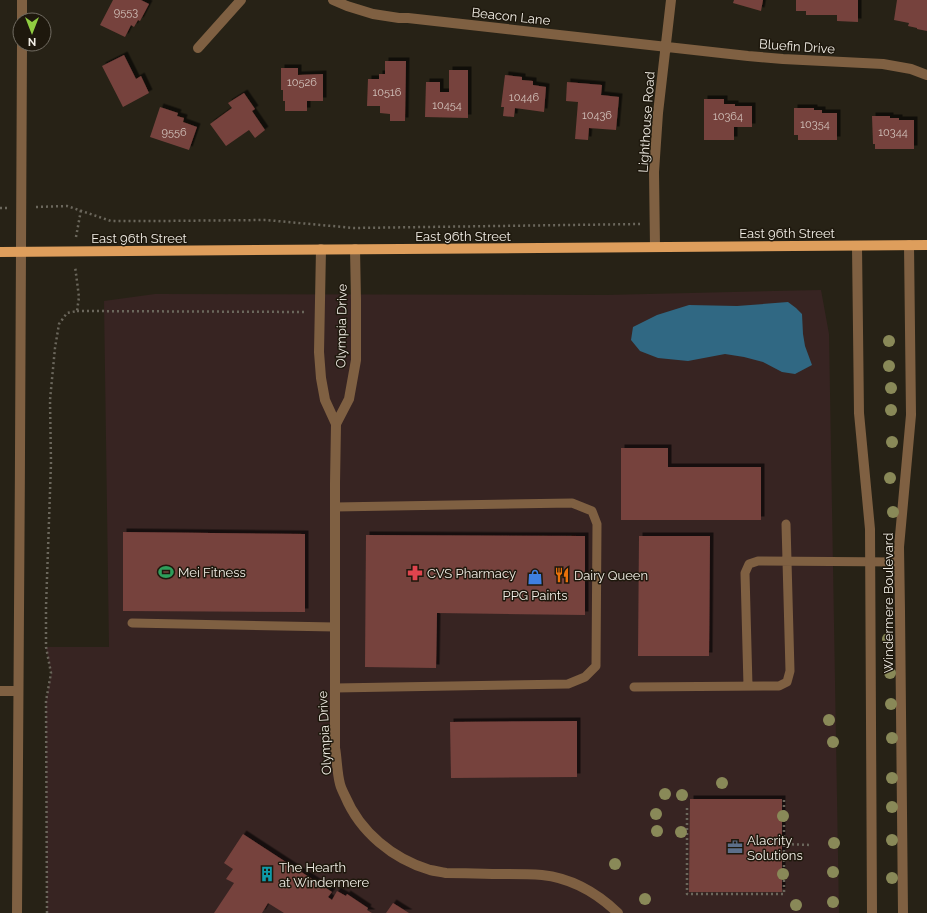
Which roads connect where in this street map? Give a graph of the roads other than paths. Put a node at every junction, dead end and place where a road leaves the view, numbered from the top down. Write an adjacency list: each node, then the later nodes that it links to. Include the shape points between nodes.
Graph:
1 (22, 0): 5 (street)
2 (241, 0): 7 (street)
3 (333, 0): 6 (street, Beacon Lane, via 373,14 399,18)
4 (671, 0): 6 (street, Lighthouse Road)
5 (22, 12)
6 (665, 46): 9 (street, Bluefin Drive, via 783,59 883,64); 13 (street, Lighthouse Road, via 654,172)
7 (198, 48)
8 (22, 52): 17 (street)
9 (927, 75)
10 (909, 245): 11 (main road, East 96th Street); 12 (main road, East 96th Street); 23 (street, Windermere Boulevard, via 911,415)
11 (927, 245)
12 (857, 246): 13 (main road, East 96th Street); 22 (street, Windermere Boulevard, via 859,414 870,529)
13 (655, 247): 15 (main road, East 96th Street)
14 (321, 250): 15 (main road, East 96th Street); 17 (main road, East 96th Street); 18 (street, Olympia Drive, via 321,378 325,400)
15 (355, 250): 18 (street, Olympia Drive, via 356,360 349,399)
16 (0, 252): 17 (main road, East 96th Street)
17 (22, 252): 30 (street)
18 (336, 424): 19 (street, Olympia Drive)
19 (335, 507): 25 (street, Olympia Drive); 28 (lane, via 572,503 592,511 597,524 596,666 585,677 568,684)
20 (786, 524): 21 (lane)
21 (787, 561): 22 (lane); 26 (lane, via 758,561 749,564 745,573); 26 (lane, via 790,671 787,682 779,686)
22 (870, 562): 23 (lane); 33 (street, Windermere Boulevard)
23 (899, 562): 34 (street, Windermere Boulevard)
24 (132, 623): 25 (lane)
25 (335, 627): 28 (street, Olympia Drive)
26 (748, 686): 27 (lane)
27 (634, 687)
28 (335, 688): 32 (street, Olympia Drive, via 335,748 340,784 357,820 372,836 410,862 431,870 446,873 542,875 561,879 596,894)
29 (0, 691): 30 (street)
30 (18, 691): 31 (street)
31 (17, 913)
32 (618, 913)
33 (872, 913)
34 (903, 913)

